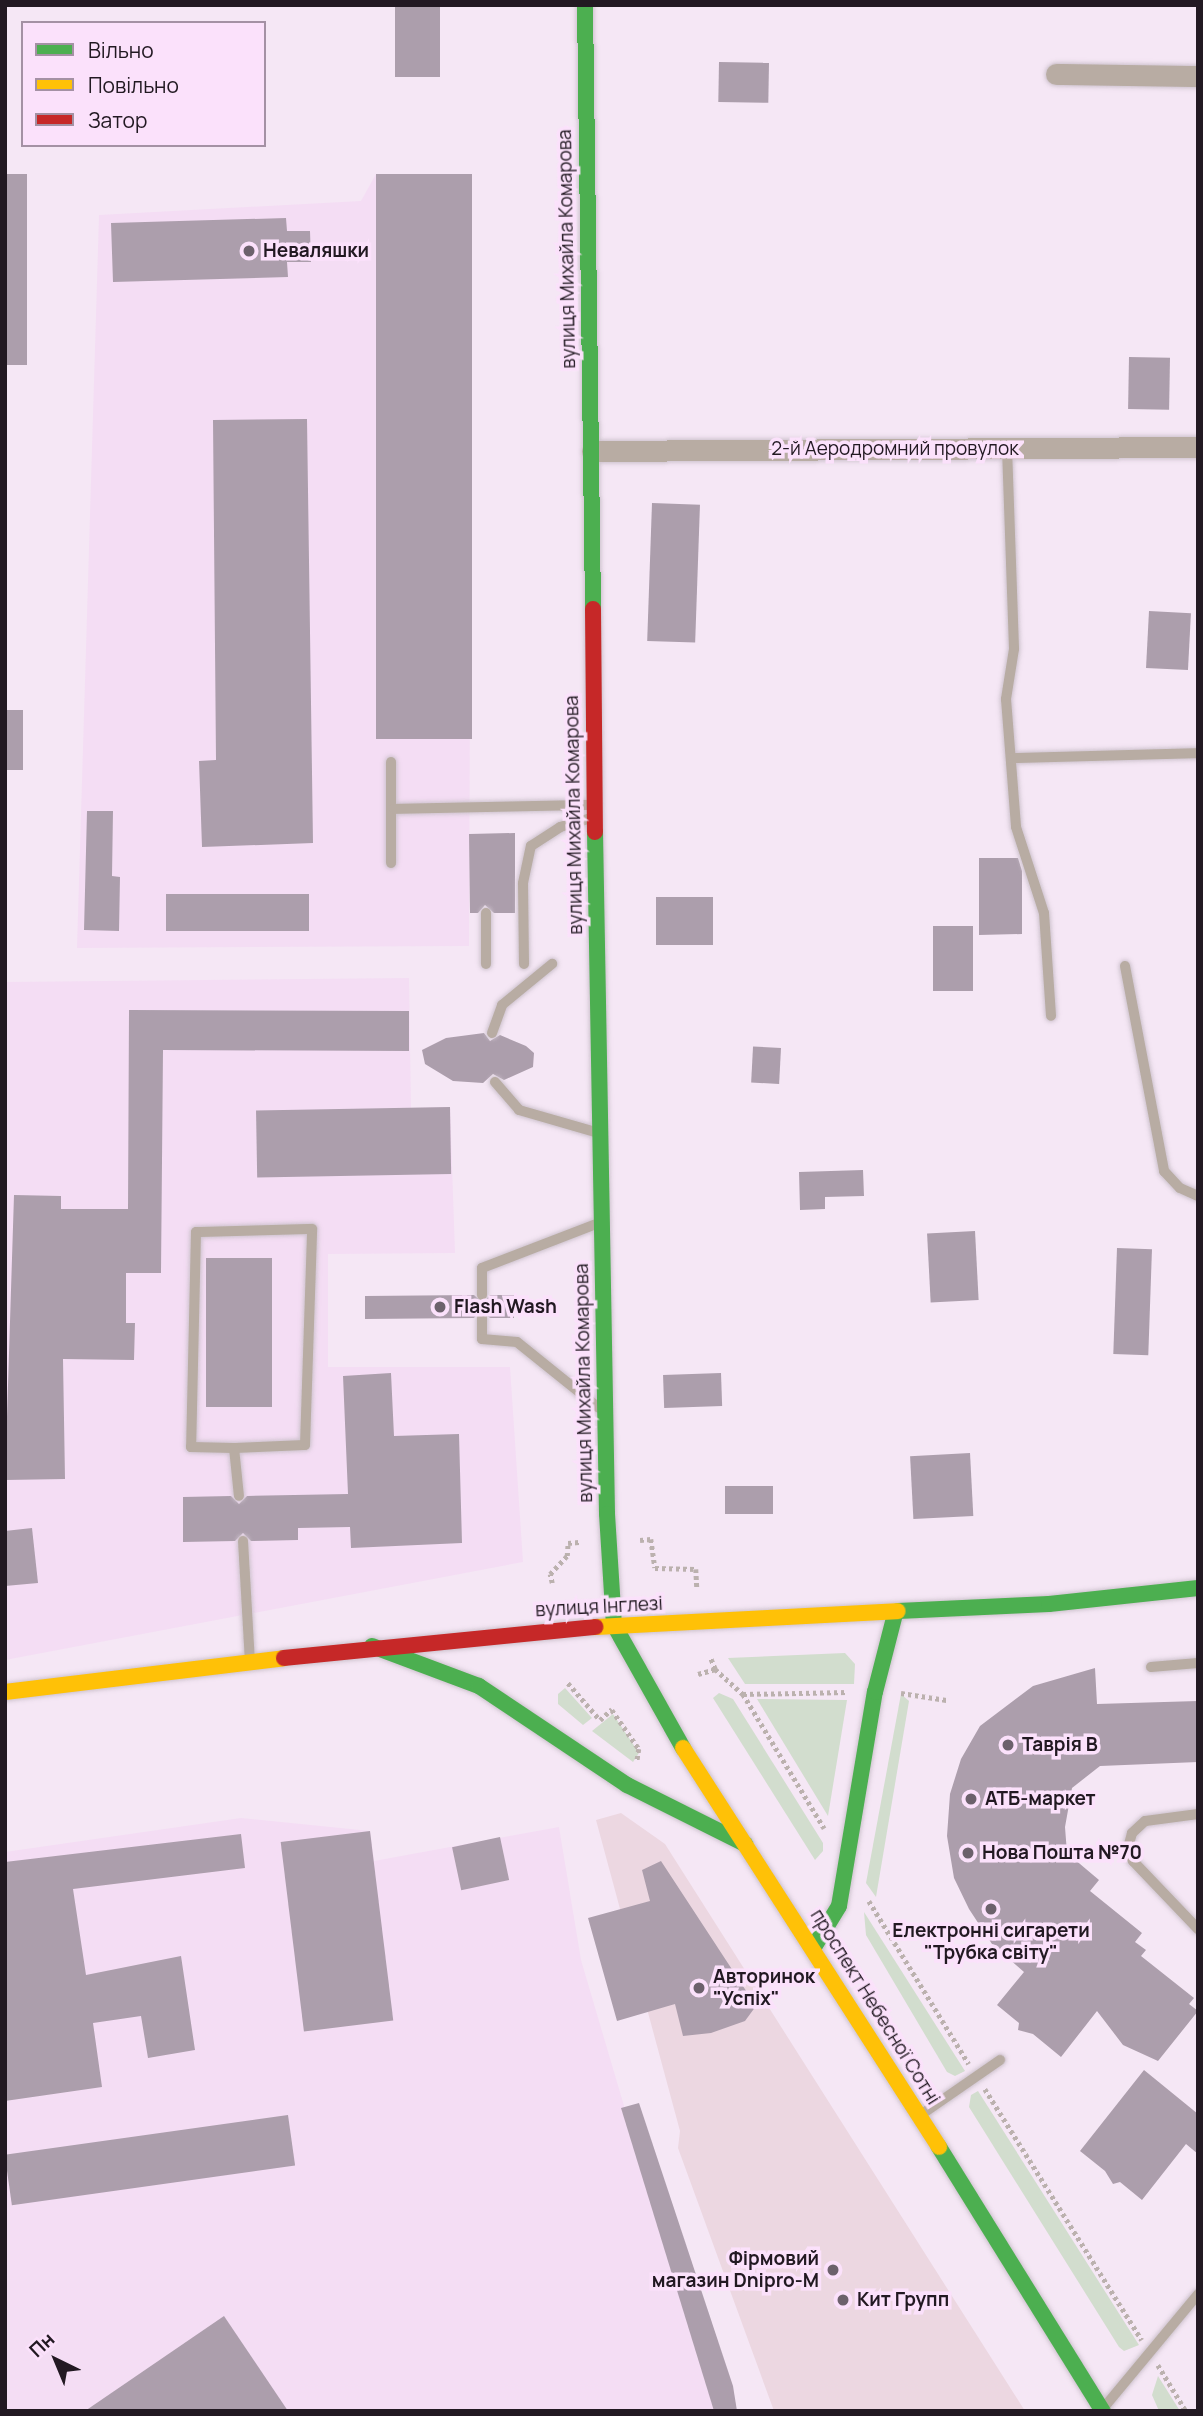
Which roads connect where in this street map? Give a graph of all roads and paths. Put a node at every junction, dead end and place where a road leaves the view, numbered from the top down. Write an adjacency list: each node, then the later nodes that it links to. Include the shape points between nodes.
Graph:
1 (585, 5): 6 (main road, вулиця Михайла Комарова)
2 (1056, 74): 3 (street)
3 (1198, 76)
4 (1198, 447): 5 (street, 2-й Аеродромний провулок)
5 (1007, 448): 6 (street, 2-й Аеродромний провулок); 8 (lane, via 1014,649 1006,699)
6 (592, 451): 11 (main road, вулиця Михайла Комарова)
7 (1198, 753): 8 (lane)
8 (1013, 758): 18 (lane, via 1016,827 1044,913)
9 (391, 762): 10 (lane)
10 (394, 809): 11 (lane); 12 (lane)
11 (595, 811): 15 (lane, via 531,846 520,868); 21 (main road, вулиця Михайла Комарова)
12 (391, 863)
13 (486, 913): 14 (lane)
14 (486, 964)
15 (524, 964)
16 (552, 964): 19 (lane, via 502,1005)
17 (1125, 966): 22 (lane, via 1164,1171 1180,1188)
18 (1051, 1016)
19 (492, 1033)
20 (495, 1082): 21 (lane, via 519,1110)
21 (600, 1133): 23 (main road, вулиця Михайла Комарова)
22 (1198, 1196)
23 (602, 1222): 24 (lane, via 482,1268); 26 (main road, вулиця Михайла Комарова)
24 (482, 1295)
25 (482, 1318): 26 (lane, via 482,1339 517,1342)
26 (605, 1413): 36 (main road, вулиця Михайла Комарова)
27 (234, 1448): 27 (lane, via 305,1445 312,1229 196,1232 191,1447); 28 (lane)
28 (239, 1496)
29 (640, 1540): 34 (path, via 651,1539 655,1569 696,1569)
30 (243, 1541): 39 (lane)
31 (579, 1542): 32 (path, via 568,1543 567,1556 550,1574)
32 (552, 1583)
33 (1198, 1588): 35 (main road, вулиця Інглезі)
34 (696, 1589)
35 (895, 1614): 36 (main road, вулиця Інглезі); 56 (main road, via 875,1692 839,1906)
36 (614, 1625): 37 (main road, вулиця Інглезі); 53 (main road, проспект Небесної Сотні, via 654,1702)
37 (372, 1646): 39 (main road, вулиця Інглезі); 53 (main road, via 479,1686 627,1784)
38 (710, 1657): 42 (path)
39 (250, 1661): 45 (main road, вулиця Інглезі)
40 (1198, 1663): 41 (lane)
41 (1151, 1667)
42 (715, 1669): 43 (path); 48 (path)
43 (698, 1674)
44 (568, 1683): 50 (path, via 600,1720 613,1709 641,1754)
45 (5, 1692)
46 (855, 1692): 48 (path)
47 (894, 1693): 49 (path)
48 (743, 1694): 52 (path)
49 (946, 1700)
50 (633, 1766)
51 (1198, 1814): 55 (lane, via 1145,1821 1132,1833 1128,1847 1133,1861)
52 (831, 1840)
53 (747, 1845): 56 (main road, проспект Небесної Сотні)
54 (869, 1901): 58 (path)
55 (1198, 1929)
56 (814, 1947): 59 (main road, проспект Небесної Сотні)
57 (1000, 2060): 58 (lane)
58 (977, 2076): 59 (lane); 61 (path)
59 (919, 2116): 62 (main road, проспект Небесної Сотні)
60 (1198, 2294): 61 (lane)
61 (1150, 2352): 62 (lane); 63 (path)
62 (1102, 2410)
63 (1186, 2411)

